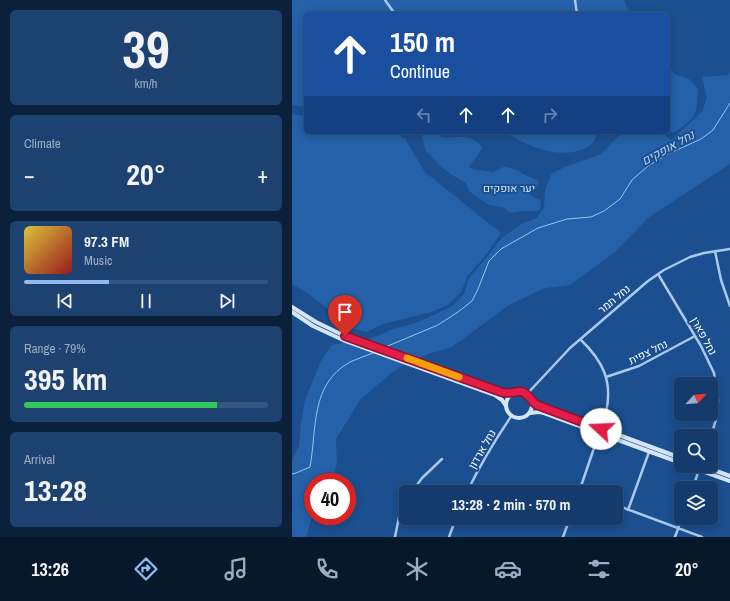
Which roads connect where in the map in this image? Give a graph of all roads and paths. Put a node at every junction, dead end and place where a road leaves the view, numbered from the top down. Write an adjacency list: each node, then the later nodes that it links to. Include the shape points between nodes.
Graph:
1 (385, 0): 3 (street)
2 (575, 0): 4 (street)
3 (394, 12)
4 (577, 12)
5 (730, 249): 6 (street, נחל תמר)
6 (715, 251): 7 (street, נחל תמר, via 677,263); 9 (street)
7 (658, 274): 11 (street, נחל פארן); 12 (street, נחל תמר)
8 (292, 306): 14 (street, via 332,330 501,392)
9 (730, 306)
10 (292, 312): 17 (street, via 333,336 495,396)
11 (695, 336): 13 (street, נחל צפית, via 639,366); 20 (street, נחל פארן, via 709,361 717,386 717,416)
12 (580, 339): 13 (street, via 597,358); 15 (street, נחל תמר)
13 (606, 377): 21 (street, via 608,401)
14 (513, 393): 15 (street); 17 (street)
15 (527, 394): 16 (street)
16 (532, 403): 18 (street); 21 (street)
17 (506, 406): 19 (street)
18 (530, 413): 19 (street, via 523,417); 21 (street, via 544,413)
19 (512, 416): 31 (street, נחל ארדון)
20 (713, 429)
21 (600, 431): 22 (street); 23 (street); 32 (street)
22 (650, 452): 25 (street); 34 (street)
23 (674, 456)
24 (442, 459): 30 (street)
25 (674, 461)
26 (718, 472): 28 (street)
27 (713, 473): 29 (street)
28 (730, 476)
29 (730, 481)
30 (417, 485)
31 (470, 485)
32 (581, 485)
33 (623, 508): 34 (street)
34 (628, 510): 39 (street)
35 (399, 517): 40 (street)
36 (453, 525): 41 (street)
37 (567, 525): 42 (street)
38 (680, 525): 39 (street)
39 (679, 528): 43 (street); 44 (street)
40 (395, 537)
41 (449, 537)
42 (563, 537)
43 (675, 537)
44 (702, 537)

